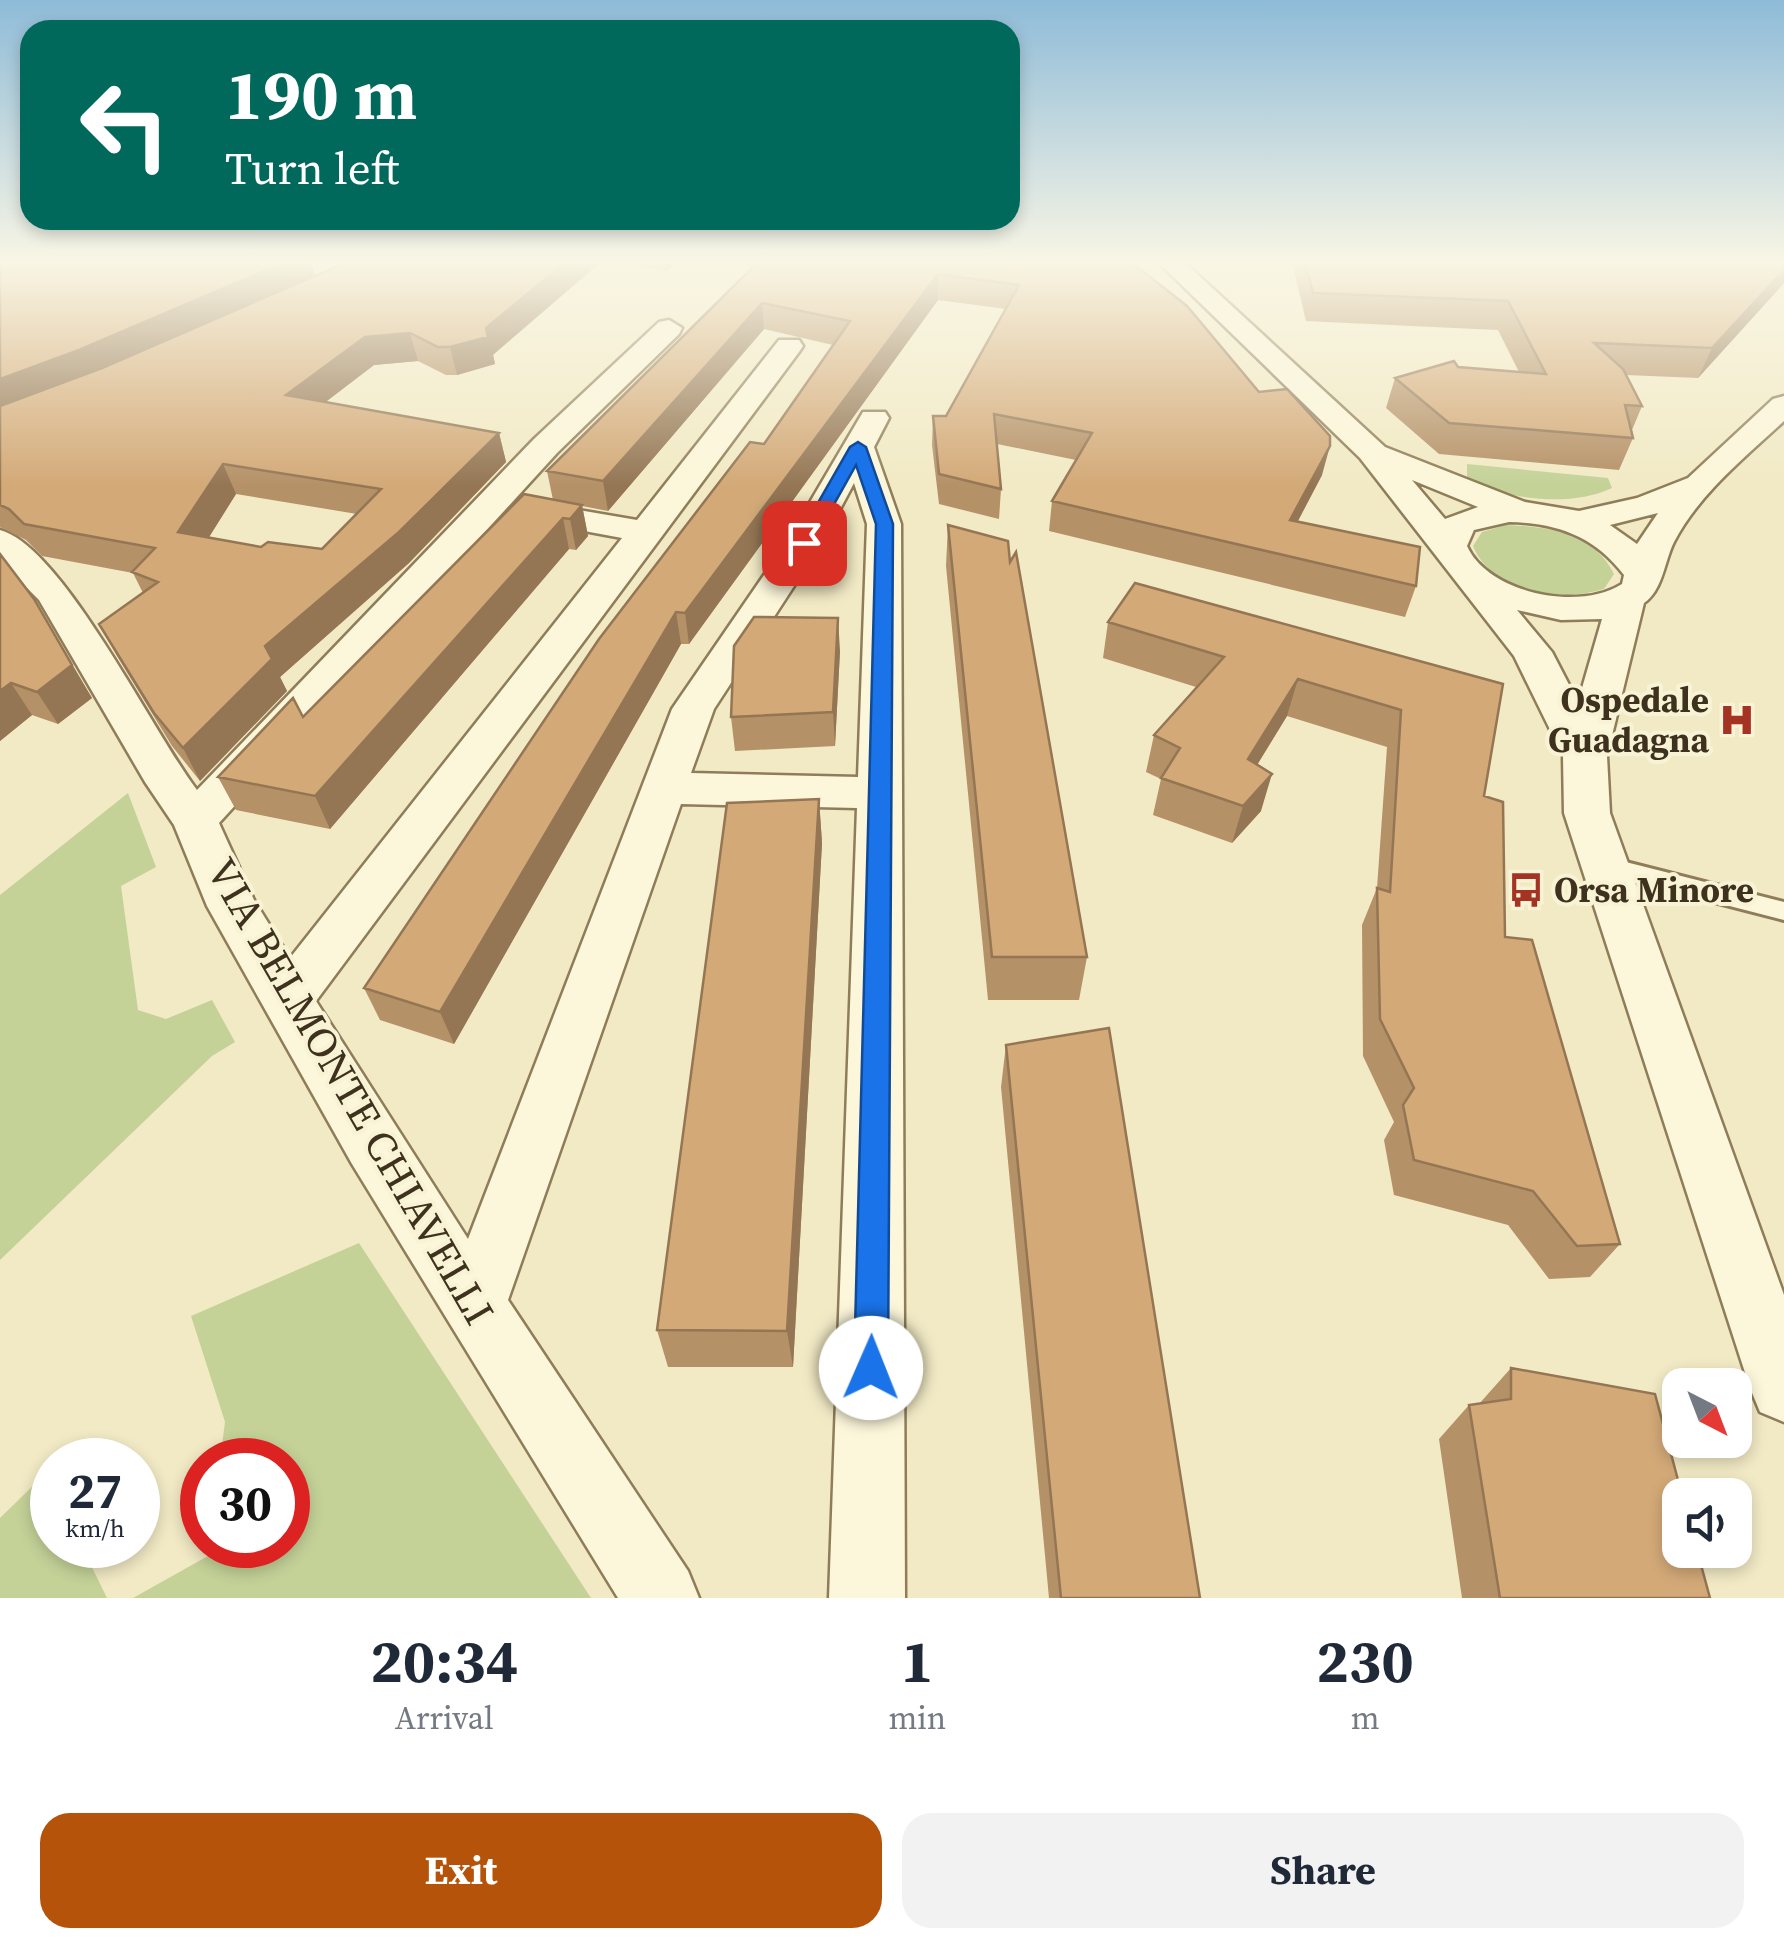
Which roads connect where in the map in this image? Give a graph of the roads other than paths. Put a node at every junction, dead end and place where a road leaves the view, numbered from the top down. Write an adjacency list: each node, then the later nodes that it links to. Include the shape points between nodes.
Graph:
1 (660, 337): 7 (street)
2 (1250, 337): 5 (street)
3 (789, 346): 10 (street)
4 (1784, 404): 6 (street)
5 (1372, 451): 8 (street); 12 (street)
6 (1698, 485): 9 (street, via 1647,506); 14 (street)
7 (491, 504): 10 (street); 18 (street, via 292,725)
8 (1516, 510): 9 (street); 12 (street, via 1460,523)
9 (1578, 522): 14 (street, via 1628,550)
10 (647, 532): 21 (street)
11 (0, 541): 18 (street, VIA BELMONTE CHIAVELLI, via 54,594)
12 (1449, 546): 13 (street)
13 (1474, 579): 14 (street, via 1560,610 1611,607); 15 (street, via 1532,652)
14 (1633, 587): 15 (street)
15 (1584, 756): 19 (street, via 1588,813)
16 (664, 788): 17 (street); 17 (street, via 693,709 804,543 866,432 884,524); 22 (street)
17 (880, 793): 25 (street)
18 (195, 820): 21 (street, VIA BELMONTE CHIAVELLI, via 232,906)
19 (1602, 866): 20 (lane); 23 (street)
20 (1784, 911)
21 (287, 1000): 22 (street, VIA BELMONTE CHIAVELLI)
22 (474, 1304): 24 (street, VIA BELMONTE CHIAVELLI)
23 (1784, 1388)
24 (660, 1598)
25 (867, 1598)

